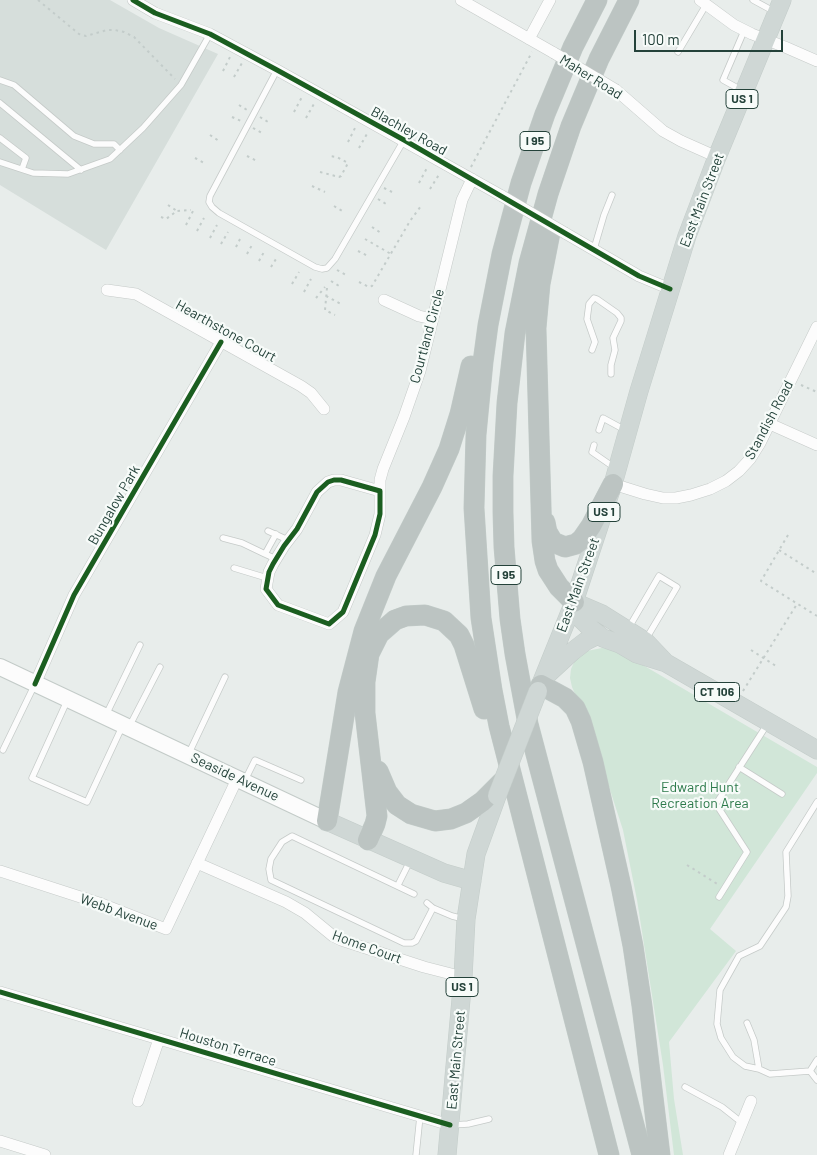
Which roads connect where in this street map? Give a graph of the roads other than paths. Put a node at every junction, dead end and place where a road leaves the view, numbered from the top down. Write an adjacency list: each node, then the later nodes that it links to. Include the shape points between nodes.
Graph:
1 (133, 0): 10 (street, Blachley Road, via 155,13)
2 (461, 0): 12 (street, Maher Road)
3 (550, 0): 12 (street)
4 (597, 0): 32 (highway, I 95, via 573,47 533,148 511,218)
5 (629, 0): 19 (highway, I 95, via 599,59)
6 (752, 0): 8 (lane)
7 (703, 2): 9 (street); 13 (lane)
8 (779, 7): 11 (main road, East Main Street / US 1)
9 (744, 31): 11 (street); 17 (lane, via 723,80)
10 (210, 34): 15 (street, Blachley Road); 22 (lane, via 181,84)
11 (766, 40): 14 (street); 17 (main road, East Main Street / US 1)
12 (531, 45): 23 (street, Maher Road, bridge, via 554,53 616,90 663,131)
13 (678, 52)
14 (817, 62)
15 (277, 70): 21 (street, Blachley Road); 21 (lane, via 209,202 219,213 315,267 324,269 335,259)
16 (0, 80): 22 (lane, via 14,86 74,136 94,144 114,144)
17 (745, 92): 23 (main road, East Main Street / US 1)
18 (0, 103): 26 (lane)
19 (571, 126): 45 (highway, via 537,305); 112 (highway, I 95, via 538,228 515,333 504,439 504,548 515,654 528,724)
20 (0, 138): 25 (lane, via 26,158)
21 (404, 140): 27 (street, Blachley Road)
22 (120, 150): 26 (lane, via 110,158)
23 (717, 158): 30 (main road, East Main Street / US 1)
24 (0, 162): 25 (lane)
25 (22, 169): 26 (lane, via 45,174 68,174)
26 (81, 170)
27 (472, 179): 29 (street, Blachley Road, bridge); 34 (street, Courtland Circle, via 462,200)
28 (612, 196): 29 (lane)
29 (594, 249): 30 (street, Blachley Road)
30 (670, 289): 42 (main road, East Main Street / US 1)
31 (107, 290): 36 (street, Hearthstone Court, via 136,294)
32 (495, 290): 79 (highway, via 449,449 386,576 361,640 348,692); 91 (highway, I 95, via 483,362 476,435 474,508 478,581 486,654 499,726)
33 (384, 300): 34 (street)
34 (432, 319): 47 (street, Courtland Circle, via 420,370 383,469)
35 (817, 327): 40 (street, Standish Road)
36 (221, 342): 39 (street, Hearthstone Court, via 301,386); 63 (street, Bungalow Park, via 74,595)
37 (592, 350): 38 (lane, via 595,342 587,319 589,304 597,298 621,318 613,338 615,350)
38 (611, 374)
39 (324, 410)
40 (770, 424): 44 (street); 46 (street, Standish Road, via 745,465 710,489 663,498)
41 (599, 430): 42 (lane, via 603,418)
42 (628, 432): 46 (main road, East Main Street / US 1)
43 (594, 444): 46 (lane, via 592,452)
44 (817, 445)
45 (540, 464): 46 (highway, via 547,532 558,545 572,546 582,540); 55 (highway, via 545,561 553,579)
46 (615, 477): 55 (main road, East Main Street / US 1)
47 (380, 491): 51 (street, via 341,480 328,482 317,492); 54 (street, Courtland Circle, via 378,526 343,612 334,621 329,624 278,606 266,589)
48 (268, 531): 49 (lane)
49 (276, 534): 51 (lane); 52 (lane)
50 (223, 538): 52 (lane)
51 (288, 540): 52 (street)
52 (270, 556): 54 (street)
53 (234, 568): 54 (lane)
54 (267, 578)
55 (574, 602): 56 (main road, CT 106, via 587,606); 57 (main road, CT 106, via 580,617); 64 (main road, East Main Street / US 1)
56 (627, 630): 59 (main road, CT 106); 59 (lane, via 659,576 677,587)
57 (598, 635): 59 (main road, CT 106); 64 (main road, via 573,651)
58 (140, 645): 66 (lane)
59 (641, 648): 67 (main road, CT 106)
60 (0, 667): 63 (main road, Seaside Avenue)
61 (160, 667): 68 (lane)
62 (225, 677): 72 (lane)
63 (35, 684): 65 (main road, Seaside Avenue); 70 (lane)
64 (541, 685): 76 (main road, East Main Street / US 1, bridge); 113 (highway, via 565,698 575,708 593,762 633,946)
65 (68, 699): 66 (main road, Seaside Avenue); 68 (lane, via 32,778 87,802)
66 (105, 717): 68 (main road, Seaside Avenue)
67 (769, 721): 71 (main road, CT 106); 73 (lane)
68 (126, 726): 72 (main road, Seaside Avenue)
69 (367, 730): 76 (highway, via 387,792 403,810 419,818 435,821 459,816); 80 (highway, via 377,816); 91 (highway, via 366,668 379,634 395,620 406,616 425,615 444,621 459,635 468,654)
70 (3, 750)
71 (817, 750)
72 (188, 755): 74 (main road, Seaside Avenue)
73 (739, 767): 77 (lane); 87 (lane, via 716,804 747,852)
74 (241, 780): 75 (lane, via 255,760); 79 (main road, Seaside Avenue); 82 (street, Webb Avenue)
75 (301, 780)
76 (500, 789): 84 (main road, East Main Street / US 1, via 476,854)
77 (782, 794)
78 (817, 802): 97 (lane, via 786,852 786,907 760,946 739,956 720,990 717,1024 721,1038 733,1057 745,1066)
79 (326, 821): 80 (main road, Seaside Avenue)
80 (368, 840): 81 (main road, Seaside Avenue)
81 (411, 859): 84 (main road, Seaside Avenue); 85 (lane)
82 (197, 863): 83 (street, Webb Avenue, via 166,929); 92 (street, Home Court, via 286,902 333,936 424,968)
83 (0, 871)
84 (472, 881): 90 (main road, East Main Street / US 1)
85 (398, 885): 86 (lane); 89 (lane, via 292,836 282,842 271,859 269,869 271,880 404,943 416,941)
86 (414, 894)
87 (719, 897)
88 (427, 903): 89 (lane)
89 (433, 908): 90 (lane)
90 (466, 919): 92 (main road, East Main Street / US 1)
91 (549, 921): 111 (highway, I 95)
92 (463, 977): 106 (main road, East Main Street / US 1)
93 (0, 992): 95 (street, Houston Terrace)
94 (747, 1023): 97 (lane)
95 (159, 1039): 101 (street); 103 (street, Houston Terrace)
96 (817, 1060): 98 (lane)
97 (759, 1069): 98 (lane, via 770,1074)
98 (810, 1071): 99 (lane)
99 (817, 1080)
100 (685, 1087): 105 (lane, via 722,1107)
101 (138, 1101)
102 (751, 1101): 105 (street)
103 (420, 1116): 106 (street, Houston Terrace); 109 (lane)
104 (489, 1119): 106 (lane)
105 (741, 1122): 114 (street)
106 (450, 1125): 110 (main road, East Main Street / US 1)
107 (0, 1141): 108 (street)
108 (45, 1155)
109 (416, 1155)
110 (447, 1155)
111 (609, 1155)
112 (642, 1155)
113 (660, 1155)
114 (729, 1155)

